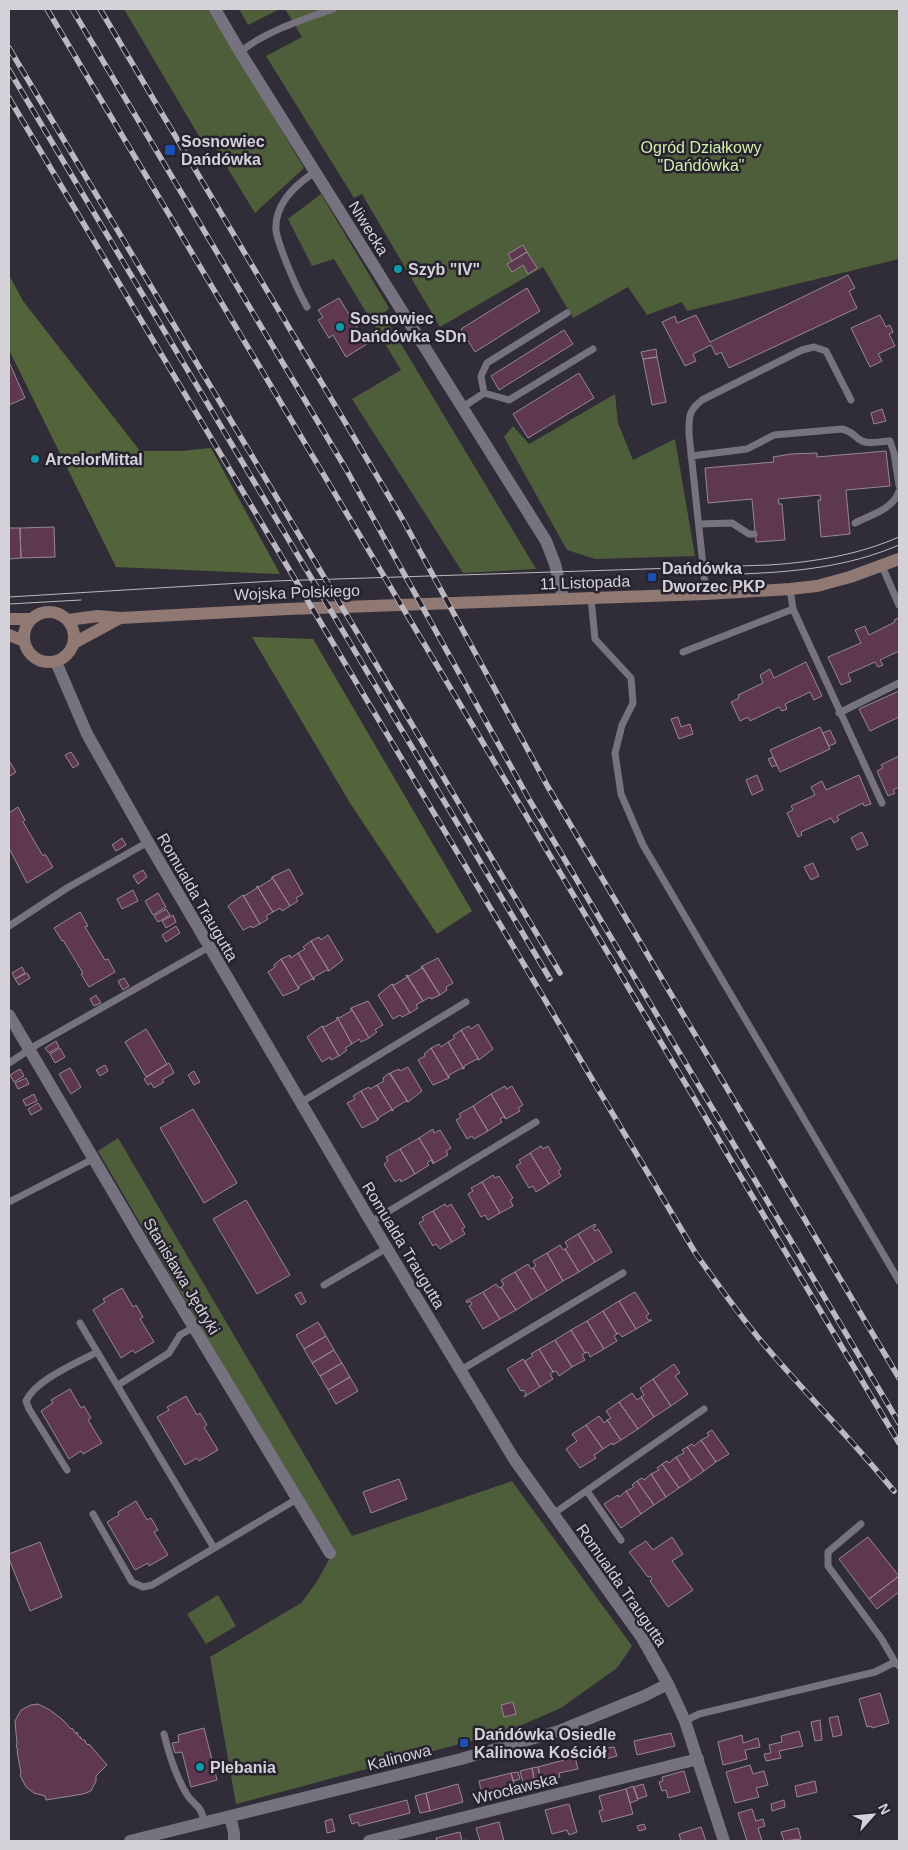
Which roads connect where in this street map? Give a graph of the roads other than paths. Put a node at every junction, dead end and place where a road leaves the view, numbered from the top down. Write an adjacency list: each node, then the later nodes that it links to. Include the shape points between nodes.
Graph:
1 (215, 9): 3 (street, Niwecka)
2 (333, 9): 3 (lane, via 296,22 249,44)
3 (240, 52): 4 (street, Niwecka)
4 (315, 172): 5 (lane, via 302,180 289,195 276,219 282,251); 10 (street, Niwecka)
5 (307, 307)
6 (567, 313): 8 (lane, via 487,363 481,376)
7 (593, 348): 8 (lane, via 509,400)
8 (484, 393): 10 (lane)
9 (852, 400): 11 (lane, via 826,351 814,347 802,350 692,407 689,417)
10 (462, 408): 21 (street, Niwecka, via 546,541)
11 (691, 456): 12 (lane, via 747,450 774,435 842,429 869,443 890,441); 15 (lane)
12 (899, 485)
13 (899, 491): 14 (lane, via 897,498 886,507)
14 (855, 523)
15 (698, 524): 16 (lane, via 732,523); 20 (lane)
16 (754, 534)
17 (899, 559): 18 (main road, 11 Listopada)
18 (882, 566): 19 (main road, 11 Listopada, via 817,586); 24 (lane)
19 (790, 589): 20 (main road, 11 Listopada); 25 (lane)
20 (706, 594): 22 (main road, 11 Listopada)
21 (563, 598): 22 (main road, 11 Listopada); 23 (main road, 11 Listopada)
22 (591, 598): 52 (lane, via 595,639 631,678 633,703 622,725 615,753 621,794 643,845)
23 (477, 601): 26 (main road, Wojska Polskiego)
24 (899, 605)
25 (793, 608): 33 (lane); 36 (lane)
26 (120, 618): 29 (main road, Wojska Polskiego, via 98,616); 32 (main road, Wojska Polskiego)
27 (9, 619): 28 (main road)
28 (32, 619): 29 (main road, via 48,612); 31 (main road)
29 (68, 620): 32 (main road, via 73,629)
30 (9, 635): 31 (main road)
31 (24, 641): 34 (main road, via 36,659)
32 (74, 643): 34 (main road, via 70,652)
33 (683, 652)
34 (56, 662): 38 (street, Romualda Traugutta, via 87,734)
35 (899, 683): 36 (lane)
36 (839, 713): 37 (lane)
37 (882, 803)
38 (148, 842): 39 (lane, via 67,888); 40 (street, Romualda Traugutta)
39 (9, 926)
40 (209, 947): 43 (lane); 45 (street, Romualda Traugutta)
41 (466, 1002): 45 (lane)
42 (9, 1015): 43 (street, Stanisława Jędryki)
43 (30, 1050): 44 (lane); 47 (street, Stanisława Jędryki)
44 (9, 1063)
45 (300, 1103): 49 (street, Romualda Traugutta)
46 (536, 1122): 49 (lane)
47 (93, 1159): 48 (lane); 55 (street, Stanisława Jędryki)
48 (9, 1202)
49 (371, 1222): 50 (street, Romualda Traugutta)
50 (386, 1248): 53 (lane); 57 (street, Romualda Traugutta)
51 (623, 1273): 57 (lane)
52 (899, 1280)
53 (324, 1285)
54 (80, 1323): 56 (lane)
55 (194, 1327): 58 (lane, via 180,1335 170,1353); 62 (street, Stanisława Jędryki)
56 (97, 1352): 58 (lane); 60 (lane, via 40,1385 30,1392 26,1400)
57 (461, 1370): 64 (street, Romualda Traugutta, via 514,1459)
58 (118, 1385): 67 (lane)
59 (704, 1409): 61 (lane)
60 (68, 1470)
61 (587, 1491): 64 (lane); 66 (lane)
62 (297, 1499): 67 (lane); 68 (street, Stanisława Jędryki)
63 (93, 1514): 67 (lane, via 132,1582 143,1587 152,1585)
64 (553, 1514): 70 (street, Romualda Traugutta, via 642,1638)
65 (860, 1524): 69 (lane, via 828,1552 828,1566)
66 (621, 1540)
67 (214, 1548)
68 (330, 1552)
69 (897, 1664): 71 (lane, via 699,1714)
70 (668, 1684): 71 (street, Romualda Traugutta); 74 (street, Kalinowa, via 559,1731 461,1759)
71 (685, 1721): 73 (street, Romualda Traugutta)
72 (164, 1734): 75 (lane, via 170,1760 187,1795 202,1811)
73 (698, 1758): 78 (street, Wrocławska); 79 (street, Romualda Traugutta)
74 (230, 1816): 75 (street, Kalinowa); 77 (street)
75 (204, 1822): 76 (street, Kalinowa)
76 (130, 1841)
77 (234, 1841)
78 (369, 1841)
79 (724, 1841)

